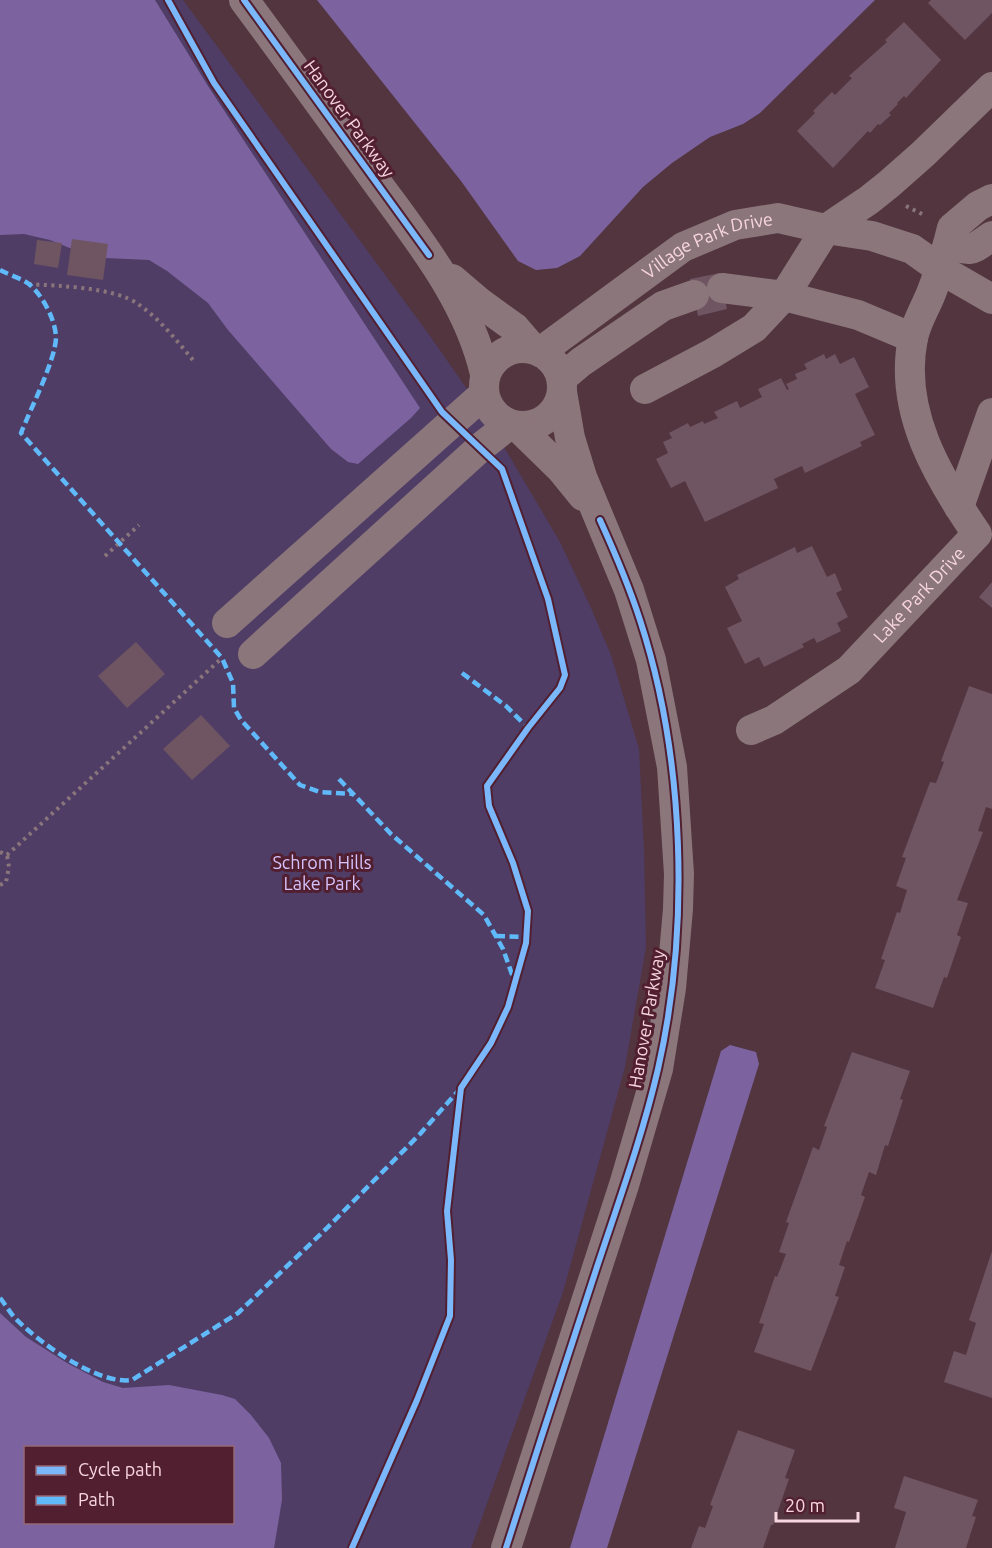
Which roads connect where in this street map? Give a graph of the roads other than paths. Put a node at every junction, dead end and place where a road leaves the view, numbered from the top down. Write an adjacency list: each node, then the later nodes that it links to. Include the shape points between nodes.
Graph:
1 (244, 0): 6 (street, Hanover Parkway)
2 (992, 87): 4 (street, via 889,184)
3 (992, 199): 5 (street, Lake Park Drive, via 952,228)
4 (826, 229): 5 (street, Village Park Drive, via 872,236 912,249); 9 (street); 12 (street, Village Park Drive, via 778,218 735,225 683,247)
5 (962, 250): 10 (street, Village Park Drive); 11 (street, Lake Park Drive)
6 (429, 255): 12 (street, Hanover Parkway, via 455,282 515,328); 13 (street, Hanover Parkway, via 477,343)
7 (722, 288): 9 (street)
8 (694, 295): 14 (street, Village Park Drive, via 663,306 581,362)
9 (784, 296): 11 (street, via 858,315); 15 (street, via 754,328)
10 (992, 299)
11 (913, 338): 18 (street, Lake Park Drive, via 910,386 920,433)
12 (536, 351): 13 (street, via 518,348 504,352 492,361); 14 (street, via 555,365)
13 (484, 384): 17 (street, via 492,412); 20 (street)
14 (562, 385): 17 (street, via 557,407 548,419 534,426); 19 (street, Hanover Parkway, via 570,438)
15 (645, 389)
16 (992, 413): 18 (street)
17 (514, 426): 19 (street, Hanover Parkway, via 561,469); 21 (street, via 482,447)
18 (959, 507): 22 (street, Lake Park Drive, via 977,534 929,588 849,670 774,720)
19 (600, 520): 23 (street, Hanover Parkway, via 640,621 672,766 679,874 672,977 658,1069)
20 (227, 623)
21 (253, 654)
22 (751, 730)
23 (506, 1548)

